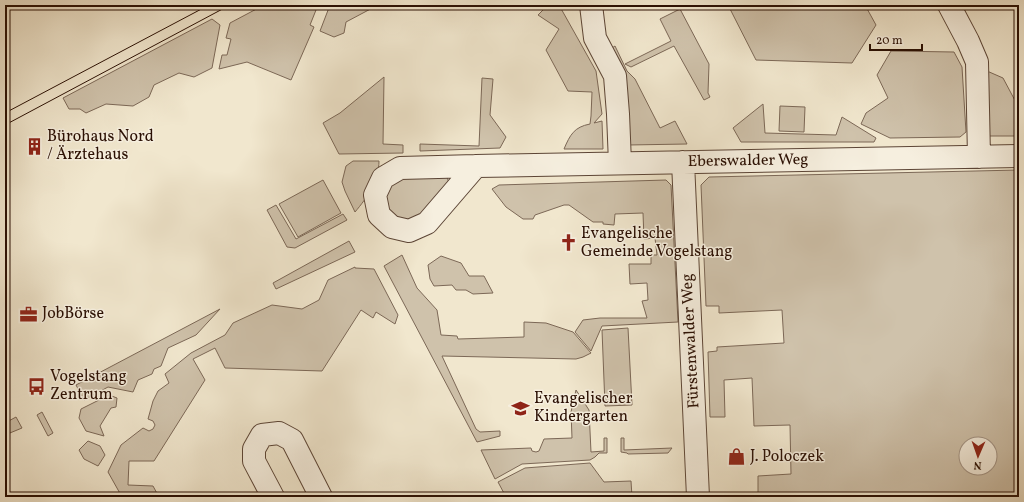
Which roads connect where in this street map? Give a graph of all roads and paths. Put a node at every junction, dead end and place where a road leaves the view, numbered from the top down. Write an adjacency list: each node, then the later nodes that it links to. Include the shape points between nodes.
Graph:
1 (591, 5): 6 (street, via 595,38 615,76)
2 (948, 5): 4 (street, via 977,62)
3 (1019, 156): 4 (street, Eberswalder Weg)
4 (979, 157): 5 (street, Eberswalder Weg)
5 (683, 162): 6 (street, Eberswalder Weg); 10 (street, Fürstenwalder Weg)
6 (620, 163): 7 (street, Eberswalder Weg)
7 (476, 166)
8 (273, 497): 9 (street, via 254,461 254,449 262,435 279,433 292,440)
9 (321, 497)
10 (698, 497)

